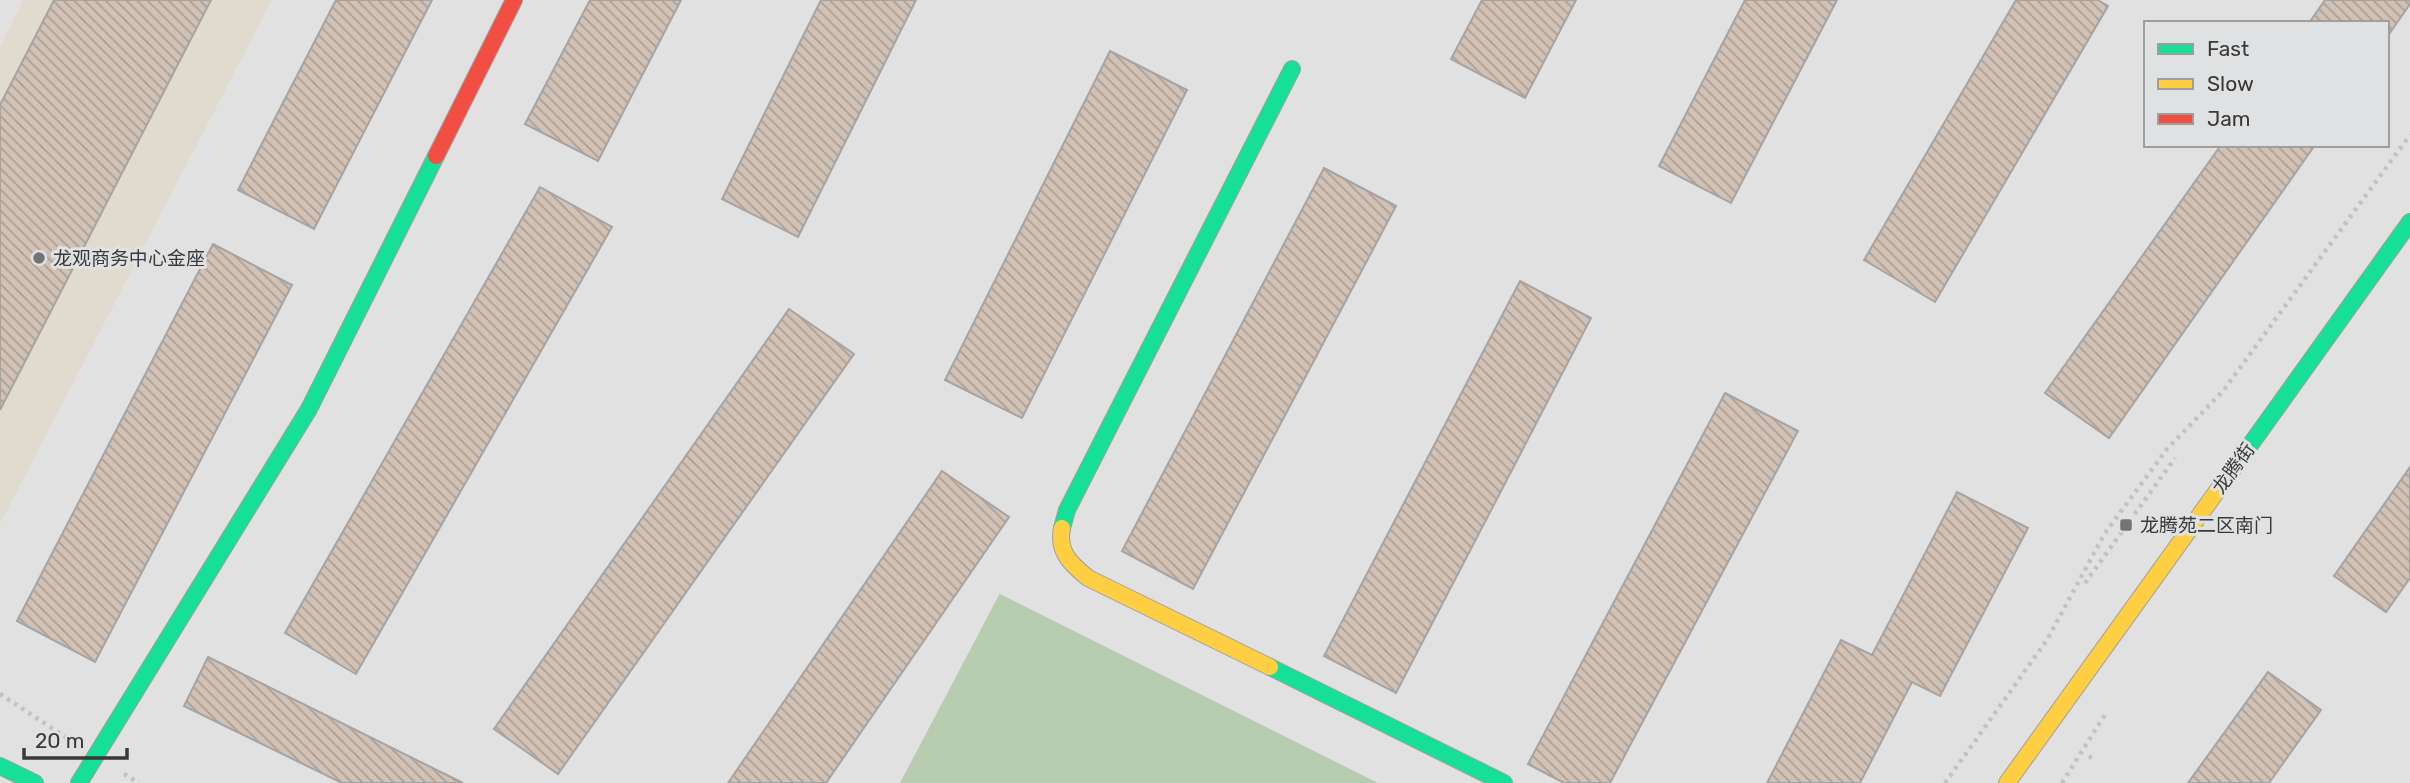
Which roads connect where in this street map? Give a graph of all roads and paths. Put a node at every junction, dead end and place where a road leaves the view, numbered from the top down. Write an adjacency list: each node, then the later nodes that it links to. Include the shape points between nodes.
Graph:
1 (514, 0): 15 (street, via 309,409)
2 (1292, 69): 16 (street, via 1067,510 1058,535 1065,559 1088,578)
3 (2410, 135): 17 (path, via 2223,391 2167,449 2113,522 2092,554 2067,609)
4 (2410, 222): 18 (street, 龙腾街)
5 (2175, 458): 7 (path)
6 (2157, 471): 7 (path)
7 (2163, 475): 9 (path)
8 (2110, 536): 9 (path)
9 (2116, 540): 10 (path)
10 (2085, 583)
11 (2090, 757): 12 (path)
12 (2095, 761)
13 (0, 765): 14 (street)
14 (35, 783)
15 (79, 783)
16 (1504, 783)
17 (1945, 783)
18 (2007, 783)

